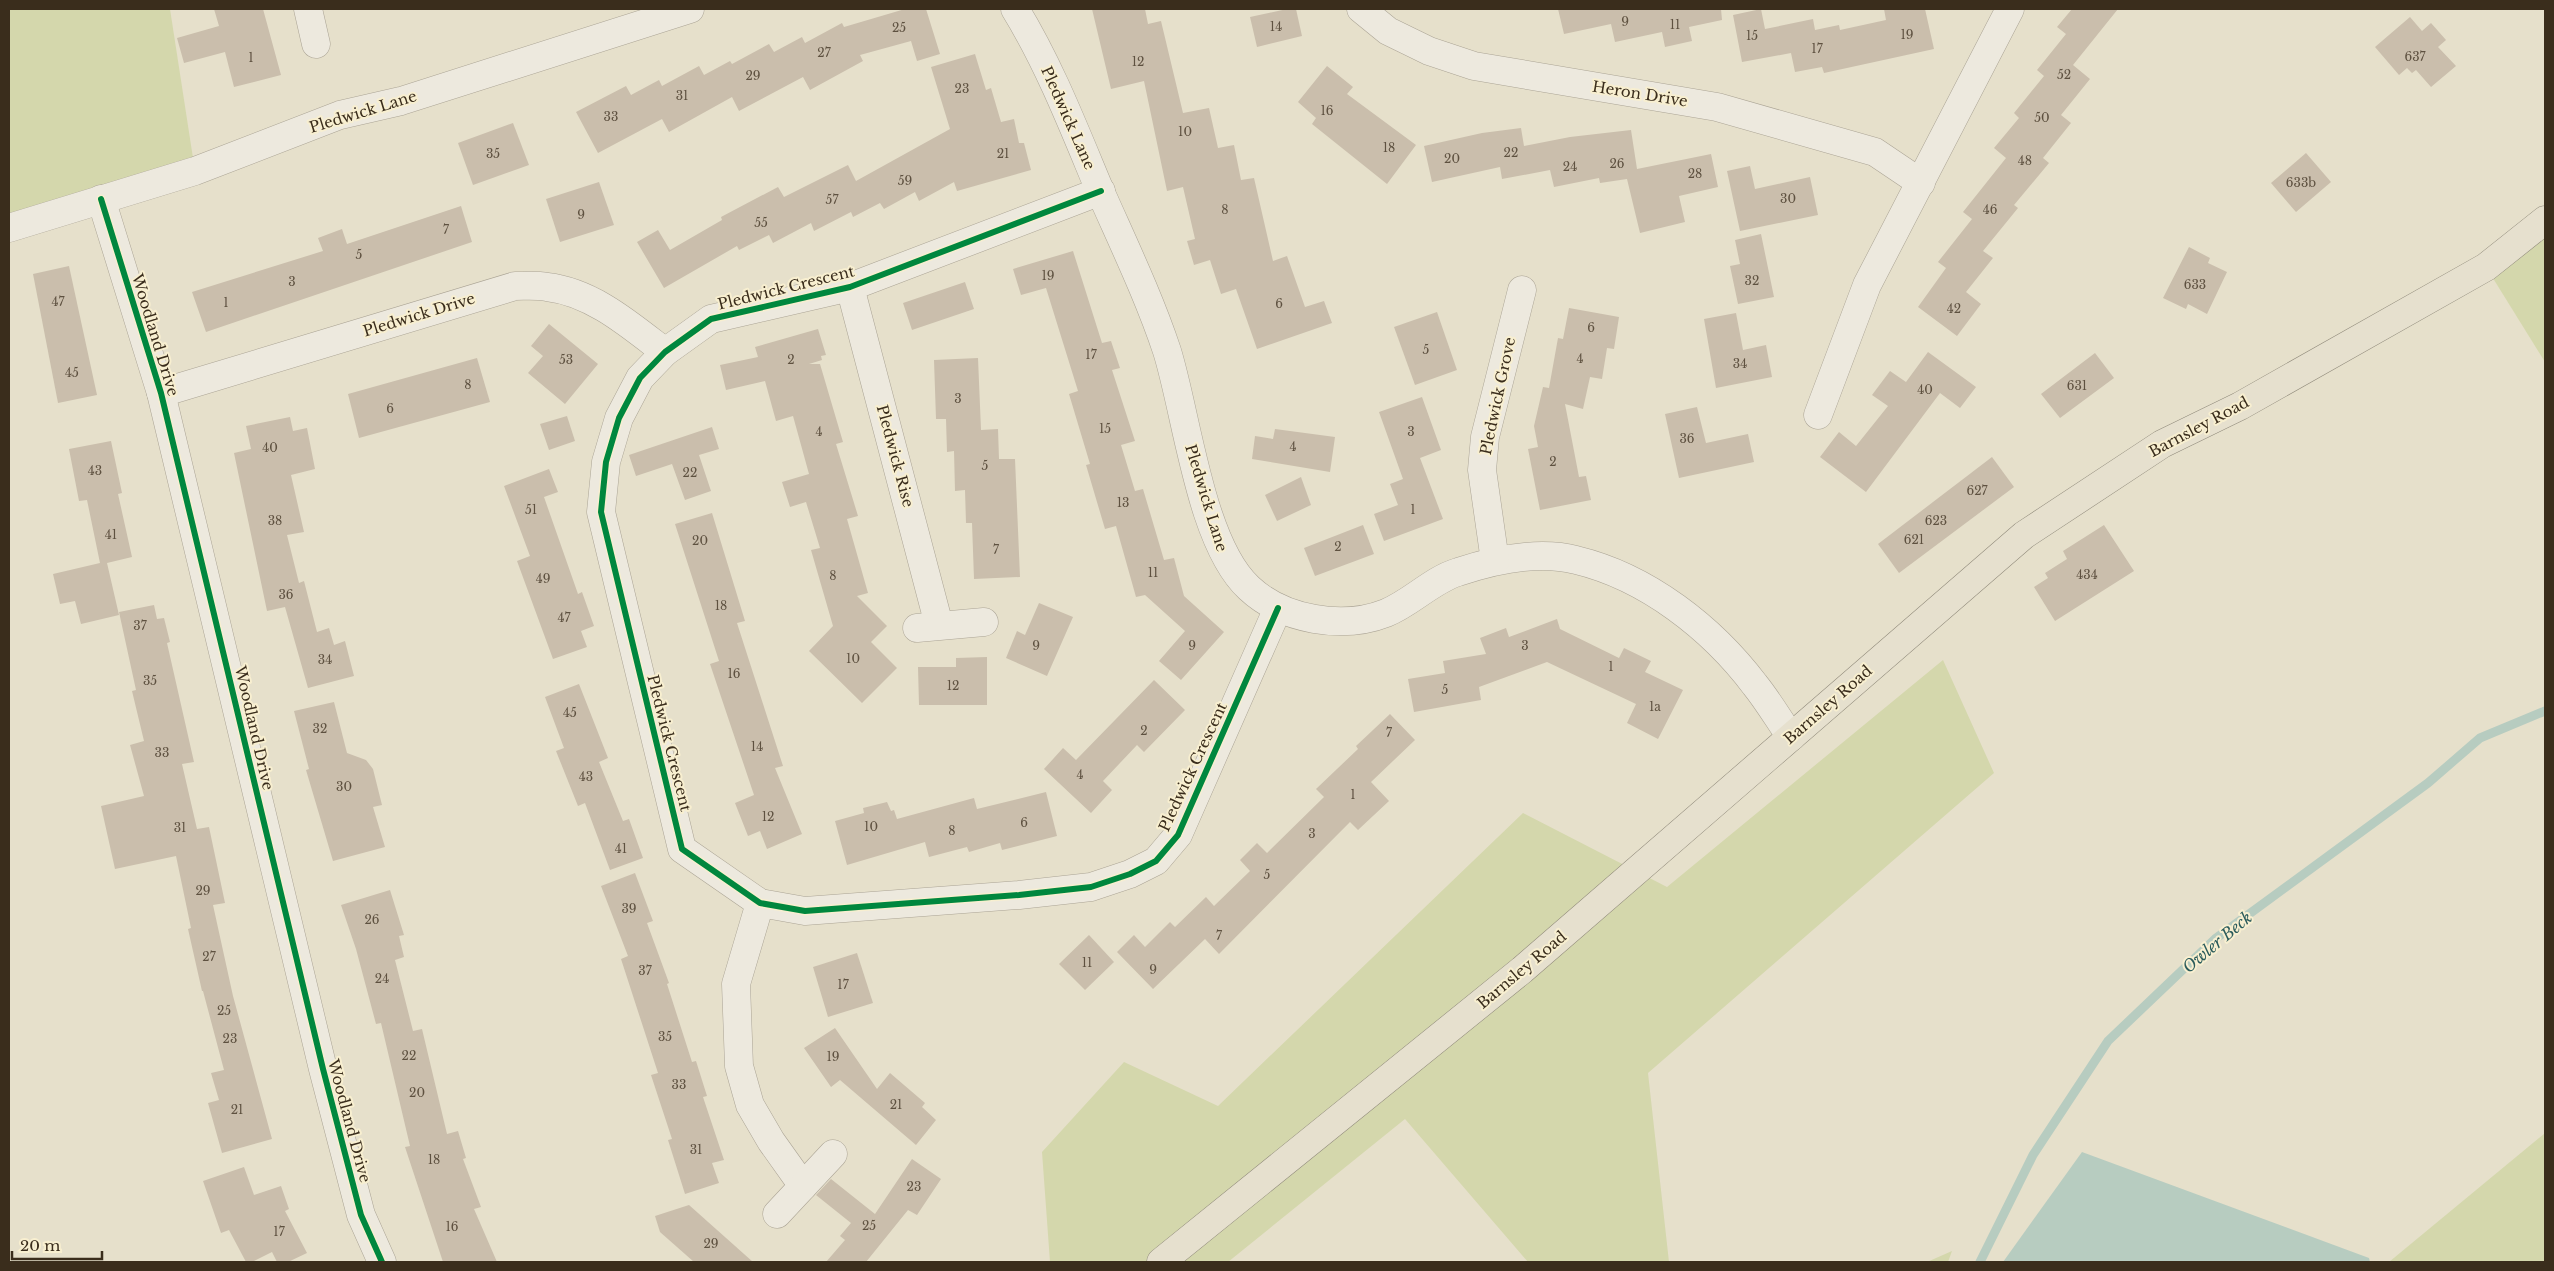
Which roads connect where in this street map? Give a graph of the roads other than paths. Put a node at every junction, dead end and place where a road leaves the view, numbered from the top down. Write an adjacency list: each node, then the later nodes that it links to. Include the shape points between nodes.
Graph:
1 (308, 9): 6 (street)
2 (690, 9): 9 (street, Pledwick Lane, via 401,101 340,115 195,171)
3 (1015, 9): 8 (street, Pledwick Lane, via 1029,31)
4 (1361, 9): 7 (street, Heron Drive, via 1388,31 1429,51 1474,66 1717,106 1875,152)
5 (2010, 9): 7 (street)
6 (316, 44)
7 (1921, 183): 16 (street, via 1867,285)
8 (1101, 191): 12 (street, Pledwick Crescent); 18 (street, Pledwick Lane, via 1167,351 1208,509 1225,558 1249,588)
9 (100, 199): 11 (street, Pledwick Lane); 15 (street, Woodland Drive)
10 (2545, 220): 20 (main road, Barnsley Road, via 2486,267 2240,406 2162,444 2024,535)
11 (9, 228)
12 (850, 287): 14 (street, Pledwick Crescent, via 711,319); 19 (street, Pledwick Rise, via 928,626)
13 (1522, 290): 17 (street, Pledwick Grove, via 1485,437 1482,470)
14 (665, 352): 15 (street, Pledwick Drive, via 619,316 583,297 548,287 515,286); 21 (street, Pledwick Crescent, via 640,378 619,418 606,462 600,512 682,849)
15 (161, 393): 25 (street, Woodland Drive, via 323,1069 361,1215)
16 (1818, 415)
17 (1495, 562): 18 (street, Pledwick Lane, via 1454,573 1387,612 1352,621 1313,619); 20 (street, Pledwick Lane, via 1530,556 1574,559 1616,574 1666,600 1715,641 1754,684)
18 (1278, 608): 21 (street, Pledwick Crescent, via 1181,828 1156,861 1130,874 1090,887 1019,895 805,911)
19 (984, 622)
20 (1791, 737): 26 (main road, Barnsley Road, via 1522,970)
21 (760, 903): 23 (street, via 736,984 739,1066 750,1105)
22 (833, 1154): 23 (street)
23 (803, 1186): 24 (street)
24 (777, 1214)
25 (382, 1262)
26 (1161, 1262)

